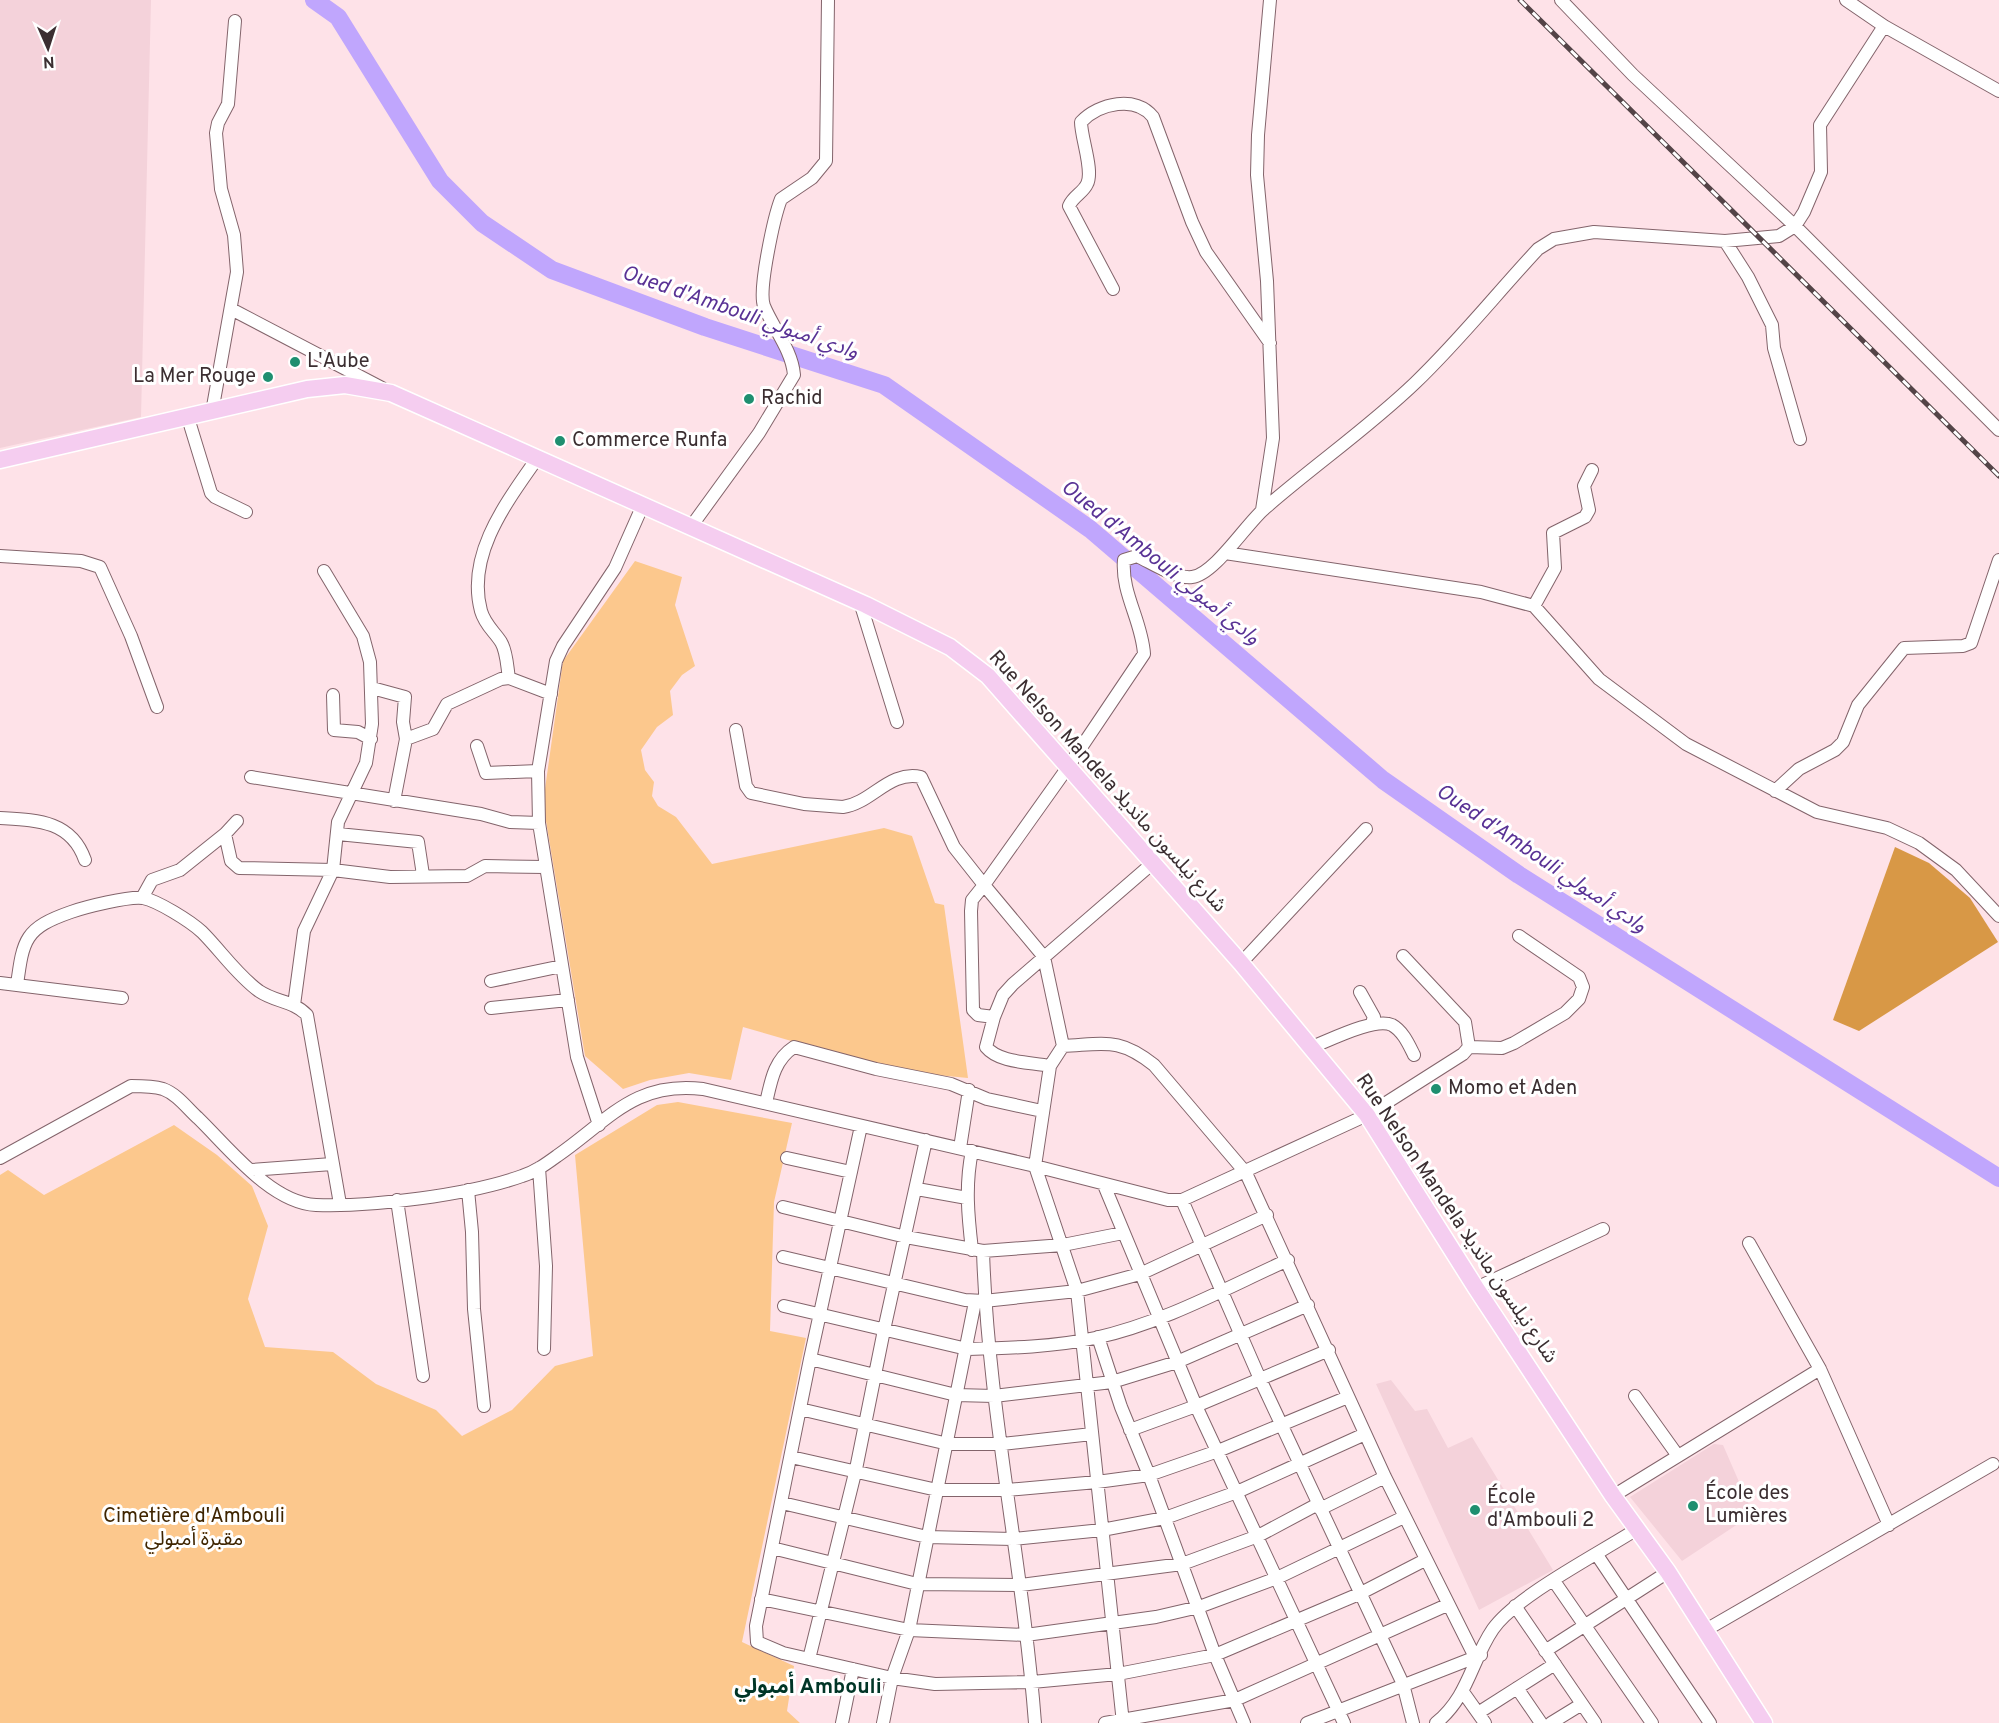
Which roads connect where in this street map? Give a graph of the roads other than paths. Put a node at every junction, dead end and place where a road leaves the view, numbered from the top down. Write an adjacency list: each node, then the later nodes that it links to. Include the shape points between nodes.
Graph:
1 (828, 0): 24 (street, via 828,154 812,178 781,199 762,288 765,306 791,360 794,375 759,433)
2 (1270, 0): 12 (street, via 1257,175)
3 (1561, 0): 8 (street, via 1633,75)
4 (1846, 0): 6 (street)
5 (235, 21): 11 (street, via 228,104 216,133 221,189 234,235 237,272)
6 (1884, 26): 7 (street); 8 (street, via 1820,125 1821,172)
7 (1999, 90)
8 (1795, 226): 9 (street, via 1779,236); 16 (street)
9 (1725, 241): 17 (street, via 1772,325 1774,348); 22 (street, via 1594,232 1554,239 1538,249 1465,333 1414,384)
10 (1113, 289): 12 (street, via 1070,206 1087,185 1090,174 1081,122 1089,114 1135,103 1153,117 1206,252)
11 (231, 309): 13 (street); 14 (street)
12 (1270, 343): 22 (street, via 1273,438)
13 (391, 393): 14 (main road, Rue Nelson Mandela شارع نيلسون مانديلا, via 345,384 329,385); 19 (main road, Rue Nelson Mandela شارع نيلسون مانديلا)
14 (212, 412): 15 (main road, Rue Nelson Mandela شارع نيلسون مانديلا)
15 (188, 418): 18 (main road, Rue Nelson Mandela شارع نيلسون مانديلا); 23 (street, via 211,493)
16 (1999, 430)
17 (1800, 440)
18 (0, 460)
19 (536, 460): 21 (main road, Rue Nelson Mandela شارع نيلسون مانديلا); 31 (street, via 500,513 483,552 478,577 482,613 503,647)
20 (1592, 470): 30 (street, via 1584,486 1589,510 1585,517 1553,533 1555,568)
21 (642, 507): 24 (main road, Rue Nelson Mandela شارع نيلسون مانديلا); 33 (street, via 615,568 562,646)
22 (1262, 510): 25 (street)
23 (246, 512)
24 (690, 528): 29 (main road, Rue Nelson Mandela شارع نيلسون مانديلا)
25 (1225, 553): 30 (street, via 1481,592); 41 (street, via 1193,577 1137,556 1124,560 1122,578 1143,634 1144,654)
26 (0, 556): 35 (street, via 81,561 100,567)
27 (1999, 560): 45 (street, via 1971,643 1904,648 1858,705 1843,742 1799,769)
28 (324, 572): 32 (street, via 363,636)
29 (860, 602): 36 (street); 41 (main road, Rue Nelson Mandela شارع نيلسون مانديلا, via 950,647 988,676)
30 (1534, 606): 45 (street, via 1599,679 1652,721 1686,744)
31 (509, 678): 33 (street); 39 (street, via 447,704 433,729)
32 (372, 688): 38 (street); 39 (street, via 405,697)
33 (551, 694): 42 (street)
34 (333, 695): 38 (street, via 334,730 358,732)
35 (157, 707)
36 (897, 722)
37 (736, 730): 58 (street, via 746,786 751,794 804,804 853,806 897,778 921,777 954,846)
38 (371, 739): 44 (street, via 366,763)
39 (405, 739): 46 (street)
40 (477, 746): 42 (street, via 486,773)
41 (1068, 767): 54 (main road, Rue Nelson Mandela شارع نيلسون مانديلا); 58 (street)
42 (538, 771): 49 (street)
43 (251, 777): 44 (street)
44 (353, 791): 46 (street); 52 (street, via 338,822)
45 (1775, 791): 60 (street, via 1818,812 1887,828 1919,843 1956,870)
46 (394, 801): 49 (street, via 510,822)
47 (0, 818): 53 (street, via 53,825 80,846)
48 (237, 821): 51 (street)
49 (539, 823): 55 (street)
50 (1366, 829): 64 (street)
51 (225, 834): 56 (street, via 231,861 239,868); 59 (street, via 180,870 152,880)
52 (338, 834): 56 (street); 57 (street, via 418,842)
53 (85, 860)
54 (1154, 862): 63 (street); 64 (main road, Rue Nelson Mandela شارع نيلسون مانديلا)
55 (545, 867): 57 (street, via 485,866 466,876); 65 (street)
56 (333, 870): 57 (street, via 390,877); 72 (street, via 304,931)
57 (423, 875)
58 (984, 885): 63 (street); 74 (street, via 976,892 971,910 973,1010 978,1015)
59 (142, 898): 68 (street, via 97,905 44,922 22,947); 72 (street, via 191,923 259,991)
60 (1999, 916)
61 (1519, 936): 78 (street, via 1579,977 1583,987 1579,999 1565,1013 1502,1048)
62 (1403, 956): 78 (street, via 1465,1022)
63 (1044, 957): 74 (street, via 1013,984); 76 (street)
64 (1241, 963): 77 (main road, Rue Nelson Mandela شارع نيلسون مانديلا)
65 (562, 966): 66 (street); 71 (street)
66 (491, 981)
67 (0, 983): 68 (street)
68 (17, 985): 70 (street)
69 (1360, 992): 75 (street, via 1374,1017)
70 (122, 998)
71 (568, 1000): 73 (street); 85 (street, via 577,1057)
72 (294, 1005): 91 (street, via 307,1015 309,1022)
73 (490, 1008)
74 (994, 1017): 80 (street, via 986,1047 992,1053)
75 (1372, 1023): 77 (street); 79 (street, via 1393,1026)
76 (1063, 1046): 80 (street); 96 (street, via 1114,1044 1136,1051 1154,1065)
77 (1312, 1047): 84 (main road, Rue Nelson Mandela شارع نيلسون مانديلا)
78 (1469, 1047): 84 (street)
79 (1414, 1055)
80 (1050, 1066): 83 (street)
81 (969, 1090): 82 (street, via 794,1047 784,1053 772,1073); 83 (street, via 987,1099); 88 (street)
82 (766, 1103): 85 (street, via 678,1086 638,1096); 86 (street)
83 (1042, 1111): 92 (street)
84 (1367, 1115): 96 (street); 119 (main road, Rue Nelson Mandela شارع نيلسون مانديلا)
85 (599, 1125): 93 (street)
86 (861, 1126): 87 (street); 95 (street)
87 (926, 1140): 88 (street); 98 (street)
88 (966, 1150): 92 (street); 100 (street)
89 (0, 1158): 94 (street, via 131,1086 151,1086 179,1099)
90 (788, 1158): 95 (street)
91 (332, 1164): 94 (street); 103 (street)
92 (1035, 1166): 97 (street); 111 (street)
93 (539, 1168): 99 (street); 131 (street, via 546,1266)
94 (252, 1170): 103 (street, via 272,1188 299,1202)
95 (851, 1172): 106 (street)
96 (1246, 1173): 102 (street); 105 (street)
97 (1104, 1185): 102 (street); 108 (street)
98 (917, 1189): 100 (street); 109 (street)
99 (468, 1190): 101 (street); 147 (street)
100 (967, 1198): 113 (street)
101 (398, 1200): 103 (street); 138 (street)
102 (1182, 1200): 112 (street)
103 (340, 1204)
104 (783, 1207): 106 (street)
105 (1267, 1215): 112 (street); 115 (street)
106 (840, 1221): 109 (street); 116 (street)
107 (1603, 1229): 119 (street)
108 (1124, 1233): 111 (street); 117 (street)
109 (906, 1237): 113 (street); 118 (street)
110 (1749, 1243): 137 (street)
111 (1063, 1245): 113 (street); 120 (street)
112 (1201, 1246): 117 (street); 121 (street)
113 (978, 1251): 122 (street)
114 (783, 1257): 116 (street)
115 (1288, 1260): 121 (street); 123 (street)
116 (829, 1268): 118 (street); 125 (street)
117 (1140, 1274): 120 (street); 126 (street)
118 (895, 1281): 122 (street); 127 (street)
119 (1476, 1288): 169 (main road, Rue Nelson Mandela شارع نيلسون مانديلا)
120 (1077, 1290): 122 (street); 130 (street)
121 (1221, 1290): 126 (street); 128 (street)
122 (980, 1301): 132 (street); 133 (street)
123 (1308, 1305): 128 (street); 134 (street)
124 (784, 1306): 125 (street)
125 (820, 1314): 127 (street); 135 (street)
126 (1159, 1318): 129 (street); 136 (street)
127 (884, 1330): 132 (street); 139 (street)
128 (1241, 1334): 136 (street); 140 (street)
129 (1098, 1337): 130 (street); 141 (street)
130 (1083, 1340): 133 (street); 142 (street)
131 (544, 1349)
132 (967, 1349): 133 (street); 143 (street)
133 (991, 1349): 144 (street)
134 (1329, 1350): 140 (street); 145 (street)
135 (810, 1359): 139 (street); 149 (street)
136 (1177, 1362): 141 (street); 148 (street)
137 (1820, 1369): 158 (street); 175 (street)
138 (423, 1376)
139 (874, 1376): 143 (street); 150 (street)
140 (1260, 1379): 148 (street); 151 (street)
141 (1112, 1382): 142 (street); 152 (street)
142 (1085, 1386): 144 (street); 153 (street)
143 (956, 1395): 144 (street); 155 (street)
144 (994, 1396): 156 (street)
145 (1348, 1396): 151 (street); 154 (street)
146 (1635, 1396): 158 (street)
147 (484, 1406)
148 (1196, 1406): 152 (street); 157 (street)
149 (800, 1409): 150 (street); 159 (street)
150 (864, 1423): 155 (street); 162 (street)
151 (1281, 1423): 157 (street); 160 (street)
152 (1130, 1430): 163 (street)
153 (1092, 1434): 156 (street); 165 (street)
154 (1365, 1434): 160 (street); 164 (street)
155 (948, 1444): 156 (street); 166 (street)
156 (1002, 1444): 167 (street)
157 (1218, 1451): 163 (street); 168 (street)
158 (1677, 1456): 169 (street)
159 (791, 1457): 162 (street); 170 (street)
160 (1300, 1462): 168 (street); 171 (street)
161 (1993, 1464): 175 (street)
162 (856, 1469): 166 (street); 173 (street)
163 (1149, 1475): 165 (street); 174 (street)
164 (1385, 1477): 171 (street); 172 (street)
165 (1096, 1482): 167 (street); 177 (street)
166 (937, 1490): 167 (street); 179 (street)
167 (1007, 1490): 180 (street)
168 (1238, 1492): 174 (street); 178 (street)
169 (1613, 1496): 176 (main road, Rue Nelson Mandela شارع نيلسون مانديلا)
170 (782, 1503): 173 (street); 181 (street)
171 (1319, 1506): 178 (street); 182 (street)
172 (1404, 1517): 182 (street); 184 (street)
173 (844, 1518): 179 (street); 185 (street)
174 (1165, 1518): 177 (street); 186 (street)
175 (1889, 1525): 204 (street)
176 (1637, 1529): 183 (street); 187 (main road, Rue Nelson Mandela شارع نيلسون مانديلا)
177 (1102, 1530): 180 (street); 188 (street)
178 (1258, 1536): 186 (street); 189 (street)
179 (927, 1537): 180 (street); 191 (street)
180 (1013, 1539): 192 (street)
181 (772, 1548): 185 (street); 195 (street)
182 (1338, 1549): 189 (street); 193 (street)
183 (1597, 1554): 190 (street); 194 (street)
184 (1425, 1560): 193 (street); 196 (street)
185 (832, 1563): 191 (street); 199 (street)
186 (1182, 1564): 188 (street); 198 (street)
187 (1668, 1572): 194 (street); 204 (main road, Rue Nelson Mandela شارع نيلسون مانديلا)
188 (1107, 1575): 192 (street); 201 (street)
189 (1277, 1578): 198 (street); 200 (street)
190 (1554, 1581): 197 (street); 202 (street)
191 (917, 1584): 192 (street); 203 (street)
192 (1021, 1585): 205 (street)
193 (1359, 1594): 200 (street); 206 (street)
194 (1628, 1598): 202 (street); 238 (street)
195 (761, 1599): 199 (street); 210 (street, via 757,1642)
196 (1447, 1605): 206 (street); 209 (street)
197 (1515, 1606): 207 (street); 209 (street, via 1492,1630)
198 (1199, 1608): 201 (street); 208 (street)
199 (821, 1611): 203 (street); 210 (street)
200 (1294, 1621): 208 (street); 212 (street)
201 (1113, 1623): 205 (street); 214 (street)
202 (1584, 1627): 207 (street); 237 (street)
203 (909, 1630): 205 (street); 215 (street)
204 (1704, 1631): 239 (main road, Rue Nelson Mandela شارع نيلسون مانديلا)
205 (1026, 1635): 216 (street)
206 (1378, 1636): 212 (street); 217 (street)
207 (1545, 1650): 211 (street)
208 (1215, 1655): 214 (street); 220 (street)
209 (1478, 1656): 217 (street); 219 (street)
210 (809, 1659): 213 (street)
211 (1555, 1664): 218 (street); 221 (street)
212 (1315, 1665): 220 (street); 222 (street)
213 (853, 1669): 215 (street); 225 (street)
214 (1118, 1674): 216 (street); 224 (street)
215 (892, 1678): 216 (street, via 935,1684); 226 (street)
216 (1032, 1682): 227 (street)
217 (1403, 1684): 222 (street); 232 (street)
218 (1517, 1688): 223 (street); 234 (street)
219 (1463, 1692): 223 (street); 233 (street)
220 (1235, 1700): 224 (street); 229 (street)
221 (1582, 1704): 235 (street); 236 (street)
222 (1339, 1710): 230 (street); 231 (street)
223 (1481, 1718)
224 (1122, 1722): 228 (street)
225 (842, 1723)
226 (883, 1723)
227 (1035, 1723)
228 (1106, 1723)
229 (1244, 1723)
230 (1307, 1723)
231 (1344, 1723)
232 (1413, 1723)
233 (1436, 1723)
234 (1541, 1723)
235 (1551, 1723)
236 (1595, 1723)
237 (1652, 1723)
238 (1710, 1723)
239 (1764, 1723)

